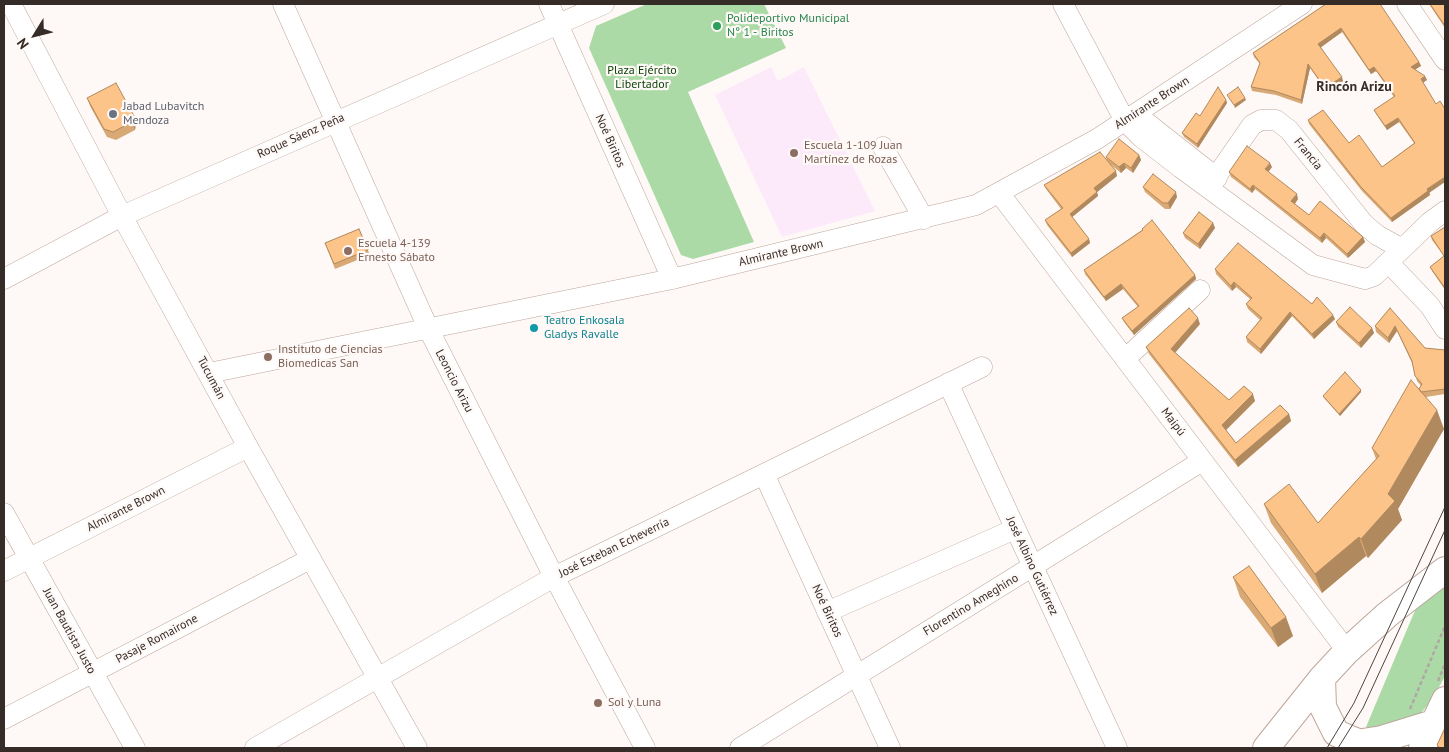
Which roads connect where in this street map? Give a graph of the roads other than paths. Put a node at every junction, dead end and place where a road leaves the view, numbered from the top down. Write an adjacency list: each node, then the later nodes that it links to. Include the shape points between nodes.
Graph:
1 (11, 4): 16 (street, Tucumán)
2 (283, 4): 11 (street, Leoncio Arizu)
3 (549, 4): 8 (street, Noé Biritos)
4 (604, 4): 8 (street, Roque Sáenz Peña)
5 (1063, 4): 10 (street)
6 (1302, 4): 10 (street, Almirante Brown)
7 (1407, 4): 9 (street)
8 (558, 24): 11 (street, Roque Sáenz Peña); 21 (street, Noé Biritos)
9 (1445, 60)
10 (1131, 117): 13 (street, via 1146,123); 14 (street, Almirante Brown); 19 (street, via 1141,137 1313,265)
11 (334, 121): 16 (street, Roque Sáenz Peña); 24 (street, Leoncio Arizu)
12 (884, 147): 17 (street)
13 (1216, 177): 18 (street, Francia, via 1252,125 1261,120 1276,120 1289,130 1364,224); 19 (street, via 1316,254)
14 (1000, 194): 17 (street, Almirante Brown, via 976,205); 25 (street, Maipú)
15 (1445, 211): 18 (street)
16 (122, 216): 20 (street, Roque Sáenz Peña); 27 (street, Tucumán)
17 (924, 219): 21 (street, Almirante Brown)
18 (1396, 256): 19 (street, via 1374,276 1365,279); 23 (street, Francia)
19 (1329, 270)
20 (4, 279)
21 (672, 279): 24 (street, Almirante Brown)
22 (1200, 290): 25 (street)
23 (1445, 329)
24 (429, 330): 27 (street, Almirante Brown); 39 (street, Leoncio Arizu)
25 (1125, 359): 30 (street, Maipú)
26 (982, 367): 28 (street, José Esteban Echeverría)
27 (209, 373): 29 (street, Tucumán)
28 (948, 383): 31 (street, José Esteban Echeverría); 33 (street, José Albino Gutiérrez)
29 (248, 447): 34 (street, Almirante Brown); 35 (street, Tucumán)
30 (1202, 461): 36 (street, Florentino Ameghino); 41 (street, Maipú)
31 (764, 474): 39 (street, José Esteban Echeverría); 40 (street, Noé Biritos)
32 (4, 513): 34 (street, Juan Bautista Justo)
33 (1015, 529): 36 (street, José Albino Gutiérrez); 40 (street)
34 (29, 559): 38 (street, Almirante Brown); 42 (street, Juan Bautista Justo)
35 (310, 559): 42 (street, Pasaje Romairone); 44 (street, Tucumán)
36 (1033, 567): 43 (street, Florentino Ameghino); 55 (street, José Albino Gutiérrez)
37 (1445, 570): 41 (main road)
38 (4, 571)
39 (554, 577): 44 (street, José Esteban Echeverría); 52 (street, Leoncio Arizu)
40 (828, 612): 43 (street, Noé Biritos)
41 (1347, 651): 45 (main road)
42 (93, 672): 47 (street, Pasaje Romairone); 49 (street, Juan Bautista Justo)
43 (856, 674): 53 (street, Florentino Ameghino); 54 (street, Noé Biritos)
44 (377, 678): 50 (street, José Esteban Echeverría); 51 (street, Tucumán)
45 (1322, 678): 48 (main road, via 1323,707 1328,721 1336,733); 56 (main road)
46 (1440, 711): 48 (main road, via 1400,734); 57 (main road)
47 (4, 719)
48 (1364, 745)
49 (135, 748)
50 (256, 748)
51 (417, 748)
52 (645, 748)
53 (740, 748)
54 (890, 748)
55 (1117, 748)
56 (1266, 748)
57 (1422, 748)

